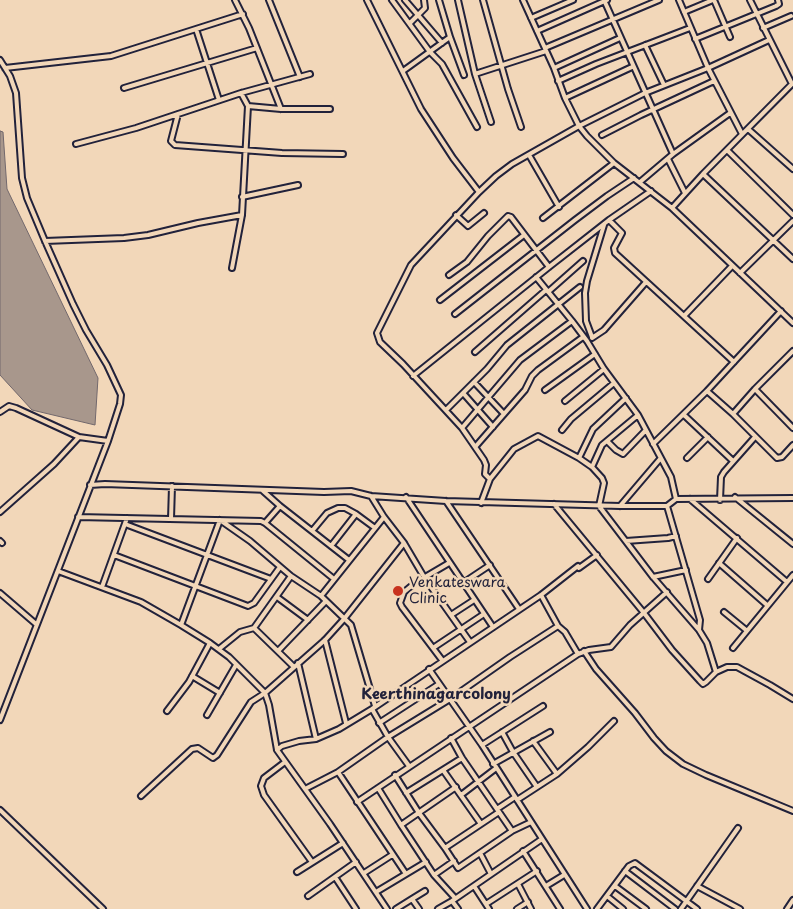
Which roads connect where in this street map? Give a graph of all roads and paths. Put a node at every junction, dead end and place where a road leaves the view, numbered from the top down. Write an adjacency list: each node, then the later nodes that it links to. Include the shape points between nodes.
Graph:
1 (235, 0): 19 (street)
2 (269, 0): 53 (street)
3 (367, 0): 49 (street)
4 (392, 0): 25 (street)
5 (405, 0): 21 (street)
6 (424, 0): 21 (street, via 425,8)
7 (439, 0): 31 (street)
8 (458, 0): 51 (street)
9 (483, 0): 44 (street)
10 (573, 0): 23 (street)
11 (605, 0): 24 (street); 30 (street)
12 (659, 0): 24 (street)
13 (679, 0): 18 (street)
14 (713, 0): 18 (street); 26 (street)
15 (750, 0): 20 (street)
16 (778, 0): 20 (street, via 778,5)
17 (525, 1): 23 (street)
18 (684, 12): 27 (street)
19 (243, 14): 29 (street); 38 (street)
20 (757, 14): 26 (street); 28 (street)
21 (418, 15): 25 (street); 36 (street)
22 (791, 16): 28 (street)
23 (531, 18): 30 (street)
24 (612, 20): 33 (street); 39 (street)
25 (410, 22): 40 (street)
26 (726, 26): 32 (street); 34 (street)
27 (690, 28): 34 (street); 37 (street)
28 (763, 28): 35 (street)
29 (196, 29): 43 (street); 46 (street, via 111,56)
30 (537, 31): 39 (street)
31 (450, 37): 36 (street); 52 (street)
32 (730, 37)
33 (620, 38): 41 (street); 47 (street)
34 (695, 39): 48 (street)
35 (769, 40): 48 (street); 56 (street)
36 (442, 43): 40 (street)
37 (645, 45): 41 (street); 58 (street)
38 (257, 48): 43 (street); 57 (street)
39 (546, 50): 44 (street); 47 (street)
40 (430, 52): 49 (street); 72 (street, via 442,64)
41 (626, 52): 45 (street); 54 (street)
42 (0, 61): 46 (street)
43 (208, 64): 59 (street); 63 (street)
44 (501, 65): 51 (street); 73 (street)
45 (632, 67): 61 (street); 62 (street)
46 (5, 68): 106 (street, via 16,93 24,187)
47 (554, 68): 54 (street)
48 (708, 68): 55 (street); 58 (street)
49 (403, 71): 91 (street, via 421,110)
50 (310, 74): 53 (street)
51 (475, 74): 70 (street)
52 (464, 75)
53 (300, 77): 57 (street)
54 (558, 81): 62 (street)
55 (714, 81): 67 (street); 68 (street)
56 (792, 84): 74 (street)
57 (272, 85): 60 (street); 65 (street)
58 (664, 85): 61 (street)
59 (124, 88)
60 (241, 93): 63 (street); 64 (street)
61 (645, 93): 67 (street); 71 (street)
62 (565, 98): 71 (street)
63 (219, 100): 69 (street)
64 (248, 106): 65 (street); 78 (street)
65 (281, 109): 66 (street)
66 (330, 109)
67 (654, 109): 76 (street); 81 (street)
68 (730, 113): 75 (street); 81 (street)
69 (178, 114): 77 (street); 78 (street, via 171,141 174,145)
70 (491, 122)
71 (579, 126): 82 (street); 84 (street)
72 (477, 127)
73 (521, 127)
74 (748, 129): 75 (street); 85 (street)
75 (742, 134): 79 (street)
76 (602, 135)
77 (76, 144)
78 (244, 149): 80 (street); 93 (street)
79 (727, 150): 86 (street); 99 (street)
80 (343, 154)
81 (673, 154): 83 (street)
82 (529, 155): 91 (street, via 512,164); 94 (street)
83 (668, 159): 88 (street); 92 (street)
84 (614, 163): 87 (street); 94 (street)
85 (793, 169)
86 (703, 174): 92 (street); 105 (street)
87 (634, 178): 88 (street); 107 (street)
88 (640, 182): 90 (street)
89 (298, 184): 93 (street)
90 (651, 190): 95 (street); 101 (street)
91 (479, 192): 98 (street)
92 (685, 194): 95 (street)
93 (242, 197): 97 (street)
94 (559, 207): 100 (street)
95 (672, 208): 110 (street)
96 (484, 213): 98 (street, via 468,226)
97 (242, 215): 106 (street, via 148,235); 112 (street)
98 (456, 215): 134 (street, via 411,265 377,333 380,342)
99 (793, 216)
100 (543, 218)
101 (609, 220): 103 (street); 116 (street, via 622,232 614,252)
102 (793, 221): 105 (street)
103 (604, 224): 111 (street); 127 (street, via 585,292 586,321)
104 (524, 235): 107 (street); 114 (street, via 508,216 467,262); 119 (street)
105 (774, 240): 108 (street); 113 (street)
106 (44, 241): 159 (street, via 121,395)
107 (537, 249): 111 (street); 122 (street)
108 (793, 260)
109 (583, 261): 118 (street)
110 (732, 266): 113 (street); 123 (street)
111 (549, 267): 115 (street)
112 (232, 268)
113 (740, 273): 121 (street)
114 (449, 275)
115 (536, 277): 118 (street); 134 (street)
116 (646, 282): 123 (street); 127 (street, via 604,330)
117 (580, 287): 120 (street)
118 (547, 291): 120 (street); 130 (street)
119 (440, 300)
120 (559, 305): 124 (street); 135 (street, via 507,345)
121 (781, 311): 125 (street); 132 (street)
122 (454, 314)
123 (684, 316): 132 (street)
124 (572, 320): 126 (street); 141 (street, via 520,360)
125 (793, 323)
126 (583, 337): 128 (street); 147 (street, via 538,370)
127 (592, 337): 128 (street)
128 (587, 341): 131 (street)
129 (793, 351): 137 (street)
130 (475, 352)
131 (594, 354): 133 (street); 138 (street)
132 (734, 362): 139 (street)
133 (604, 369): 136 (street); 143 (street)
134 (413, 376): 145 (street)
135 (474, 382): 140 (street); 141 (street)
136 (614, 382): 142 (street); 154 (street)
137 (755, 388): 148 (street); 153 (street)
138 (546, 390)
139 (707, 391): 148 (street); 150 (street)
140 (463, 393): 144 (street); 145 (street)
141 (488, 397): 144 (street); 147 (street)
142 (626, 398): 149 (street); 164 (street, via 592,429)
143 (565, 400)
144 (478, 409): 151 (street); 152 (street)
145 (446, 410): 152 (street)
146 (0, 412): 156 (street, via 9,406 16,408)
147 (504, 414): 151 (street)
148 (733, 414): 158 (street)
149 (638, 415): 155 (street); 160 (street)
150 (684, 415): 157 (street); 161 (street)
151 (493, 427): 163 (street)
152 (462, 428): 163 (street)
153 (793, 428)
154 (562, 430)
155 (646, 430): 160 (street, via 623,454); 161 (street)
156 (78, 436): 159 (street); 187 (street, via 54,464)
157 (708, 437): 165 (street); 167 (street)
158 (755, 437): 162 (street, via 777,458); 167 (street)
159 (108, 441): 170 (street)
160 (607, 441): 168 (street)
161 (653, 444): 166 (street)
162 (793, 445)
163 (476, 446): 169 (street)
164 (579, 458): 168 (street); 169 (street, via 538,436 514,448)
165 (687, 458)
166 (660, 459): 176 (street, via 671,477); 185 (street)
167 (732, 461): 179 (street, via 721,477)
168 (592, 467): 184 (street, via 604,483)
169 (490, 479): 181 (street)
170 (90, 485): 171 (street); 189 (street)
171 (172, 486): 172 (street); 192 (street)
172 (262, 490): 173 (street, via 352,490); 183 (street)
173 (371, 496): 174 (street); 190 (street)
174 (406, 497): 180 (street); 208 (street)
175 (735, 497): 178 (street); 179 (street); 202 (street)
176 (676, 499): 177 (street); 186 (street)
177 (690, 499): 179 (street); 199 (street)
178 (792, 499)
179 (720, 500)
180 (446, 501): 181 (street); 210 (street)
181 (481, 503): 182 (street)
182 (554, 504): 184 (street); 206 (street)
183 (280, 506): 194 (street); 197 (street)
184 (599, 506): 185 (street); 200 (street)
185 (620, 506): 186 (street)
186 (667, 506): 198 (street)
187 (0, 512)
188 (356, 514): 196 (street); 197 (street, via 345,508 333,509); 203 (street)
189 (78, 517): 191 (street); 213 (street)
190 (384, 517): 196 (street); 201 (street)
191 (127, 518): 192 (street); 195 (street)
192 (171, 519): 193 (street)
193 (220, 520): 194 (street); 205 (street); 211 (street)
194 (265, 523): 218 (street)
195 (126, 524): 204 (street); 205 (street)
196 (375, 528): 207 (street)
197 (312, 531): 203 (street)
198 (676, 536): 200 (street); 212 (street)
199 (737, 538): 209 (street); 221 (street)
200 (626, 541): 217 (street)
201 (404, 543): 216 (street); 238 (street)
202 (793, 544)
203 (331, 546): 207 (street)
204 (114, 555): 223 (street); 224 (street)
205 (207, 555): 219 (street); 223 (street)
206 (597, 555): 227 (street); 235 (street)
207 (349, 560): 218 (street)
208 (449, 563): 216 (street); 222 (street)
209 (719, 564): 220 (street); 232 (street)
210 (490, 565): 222 (street); 233 (street)
211 (280, 567): 215 (street); 219 (street)
212 (686, 570): 217 (street); 246 (street, via 700,620)
213 (58, 571): 224 (street); 240 (street)
214 (793, 575): 221 (street)
215 (291, 576): 228 (street); 229 (street)
216 (424, 577): 237 (street); 251 (street, via 404,592 400,603)
217 (653, 577): 225 (street)
218 (334, 578): 228 (street)
219 (271, 579): 223 (street, via 254,603 248,606)
220 (708, 579)
221 (787, 582): 232 (street)
222 (463, 583): 230 (street)
223 (195, 586): 241 (street)
224 (102, 587): 241 (street, via 141,602)
225 (667, 592): 235 (street); 246 (street)
226 (0, 593): 240 (street)
227 (541, 594): 233 (street); 242 (street)
228 (321, 596): 231 (street)
229 (277, 597): 239 (street); 244 (street)
230 (474, 600): 236 (street); 237 (street)
231 (326, 601): 238 (street); 239 (street)
232 (767, 605): 247 (street)
233 (519, 608): 243 (street)
234 (724, 612): 247 (street)
235 (644, 613): 255 (street, via 611,647); 262 (street, via 703,684)
236 (484, 614): 243 (street); 245 (street)
237 (451, 615): 245 (street)
238 (344, 619): 248 (street); 270 (street, via 353,628)
239 (308, 620): 254 (street)
240 (36, 624): 273 (street)
241 (181, 625): 250 (street)
242 (558, 626): 256 (street); 267 (street)
243 (493, 627): 249 (street)
244 (254, 628): 253 (street, via 240,632); 254 (street)
245 (461, 629): 249 (street); 251 (street)
246 (698, 630): 262 (street, via 707,643)
247 (746, 630): 252 (street)
248 (325, 640): 258 (street); 276 (street)
249 (470, 642): 257 (street)
250 (210, 643): 253 (street); 263 (street)
251 (433, 648): 257 (street)
252 (733, 648)
253 (219, 649): 259 (street)
254 (278, 651): 260 (street)
255 (584, 652): 256 (street); 308 (street, via 654,738 683,764)
256 (578, 654): 277 (street)
257 (442, 660): 261 (street)
258 (298, 663): 260 (street); 282 (street)
259 (236, 665): 265 (street); 266 (street)
260 (294, 667): 266 (street)
261 (429, 670): 264 (street); 270 (street)
262 (716, 672): 268 (street, via 737,667)
263 (192, 676): 265 (street); 271 (street)
264 (439, 684): 267 (street); 275 (street)
265 (220, 693): 272 (street)
266 (265, 693): 285 (street); 303 (street, via 250,702 215,757 192,748)
267 (450, 699): 277 (street); 280 (street)
268 (793, 699)
269 (543, 706): 278 (street)
270 (373, 708): 275 (street); 276 (street)
271 (167, 711)
272 (207, 715)
273 (0, 720)
274 (614, 721): 294 (street)
275 (379, 723): 280 (street)
276 (346, 724): 282 (street)
277 (468, 726): 281 (street); 284 (street)
278 (502, 732): 284 (street); 286 (street)
279 (550, 732): 283 (street)
280 (388, 737): 290 (street); 293 (street)
281 (451, 738): 287 (street); 290 (street)
282 (316, 739): 285 (street, via 299,741)
283 (533, 740): 286 (street); 294 (street)
284 (482, 745): 289 (street)
285 (277, 750): 288 (street)
286 (513, 752): 289 (street); 298 (street)
287 (462, 758): 292 (street); 296 (street)
288 (285, 762): 300 (street); 322 (street, via 264,778 261,786 264,795)
289 (493, 764): 291 (street)
290 (409, 766): 295 (street)
291 (495, 769): 296 (street); 304 (street)
292 (443, 770): 297 (street); 301 (street)
293 (338, 772): 300 (street); 305 (street)
294 (557, 774): 298 (street)
295 (395, 775): 299 (street); 301 (street)
296 (479, 781): 302 (street); 307 (street)
297 (456, 787): 302 (street); 309 (street)
298 (536, 787): 304 (street)
299 (378, 788): 305 (street); 312 (street)
300 (305, 789): 316 (street)
301 (406, 793): 309 (street)
302 (461, 795): 311 (street)
303 (141, 796)
304 (516, 798): 307 (street); 310 (street)
305 (357, 802): 320 (street)
306 (0, 810): 349 (street)
307 (498, 810): 311 (street); 314 (street)
308 (793, 811)
309 (419, 813): 312 (street); 317 (street)
310 (531, 822): 314 (street); 315 (street)
311 (481, 824): 317 (street)
312 (401, 825): 324 (street)
313 (738, 828): 338 (street)
314 (512, 831): 319 (street)
315 (542, 839): 318 (street); 332 (street)
316 (343, 843): 322 (street); 323 (street)
317 (445, 848): 321 (street)
318 (523, 851): 325 (street); 330 (street)
319 (480, 853): 321 (street, via 458,868); 330 (street)
320 (392, 855): 328 (street); 329 (street)
321 (454, 861): 331 (street)
322 (312, 862): 327 (street)
323 (356, 862): 328 (street); 333 (street)
324 (426, 862): 329 (street); 331 (street)
325 (536, 871): 334 (street); 336 (street)
326 (625, 871): 337 (street); 345 (street, via 632,864 637,864); 364 (street)
327 (296, 872)
328 (364, 873): 340 (street)
329 (406, 874): 340 (street)
330 (491, 874): 335 (street)
331 (434, 875): 344 (street)
332 (564, 875): 336 (street); 360 (street)
333 (335, 877): 341 (street); 350 (street)
334 (518, 884): 347 (street); 348 (street)
335 (474, 886): 344 (street); 348 (street)
336 (546, 886): 359 (street)
337 (615, 886): 342 (street); 363 (street)
338 (697, 886): 345 (street); 367 (street)
339 (425, 891): 343 (street)
340 (376, 892): 351 (street)
341 (308, 896)
342 (607, 896): 361 (street); 362 (street)
343 (412, 899): 352 (street); 353 (street)
344 (454, 900): 354 (street); 355 (street)
345 (687, 901): 365 (street); 366 (street)
346 (793, 901): 368 (street)
347 (528, 902): 357 (street); 358 (street)
348 (486, 904): 356 (street)
349 (104, 909)
350 (356, 909)
351 (387, 909)
352 (396, 909)
353 (419, 909)
354 (438, 909)
355 (458, 909)
356 (489, 909)
357 (517, 909)
358 (532, 909)
359 (560, 909)
360 (587, 909)
361 (598, 909)
362 (623, 909)
363 (646, 909)
364 (675, 909)
365 (681, 909)
366 (697, 909)
367 (740, 909)
368 (787, 909)

